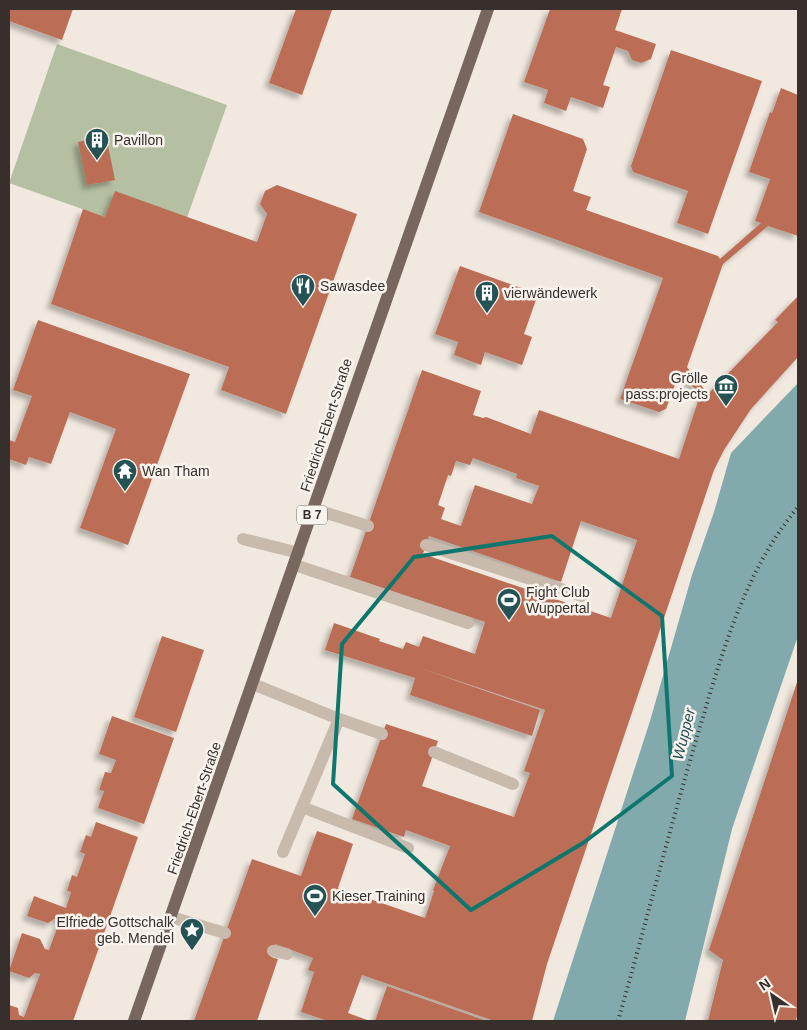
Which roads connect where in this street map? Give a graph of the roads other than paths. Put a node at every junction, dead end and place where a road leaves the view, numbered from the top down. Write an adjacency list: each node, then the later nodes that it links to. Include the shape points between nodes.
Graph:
1 (488, 9): 2 (main road, Friedrich-Ebert-Straße / B 7)
2 (314, 509): 3 (lane); 6 (main road, Friedrich-Ebert-Straße / B 7)
3 (368, 526)
4 (243, 539): 6 (lane)
5 (426, 545): 7 (lane)
6 (297, 559): 8 (lane); 9 (main road, Friedrich-Ebert-Straße / B 7)
7 (582, 596)
8 (468, 623)
9 (253, 684): 10 (lane); 17 (main road, Friedrich-Ebert-Straße / B 7)
10 (339, 718): 11 (lane); 14 (lane)
11 (382, 734)
12 (434, 752): 13 (lane)
13 (514, 784)
14 (302, 807): 15 (lane); 16 (lane)
15 (408, 848)
16 (283, 852)
17 (171, 917): 18 (lane); 21 (main road, Friedrich-Ebert-Straße / B 7)
18 (225, 933)
19 (274, 950): 20 (lane)
20 (286, 954)
21 (134, 1021)

